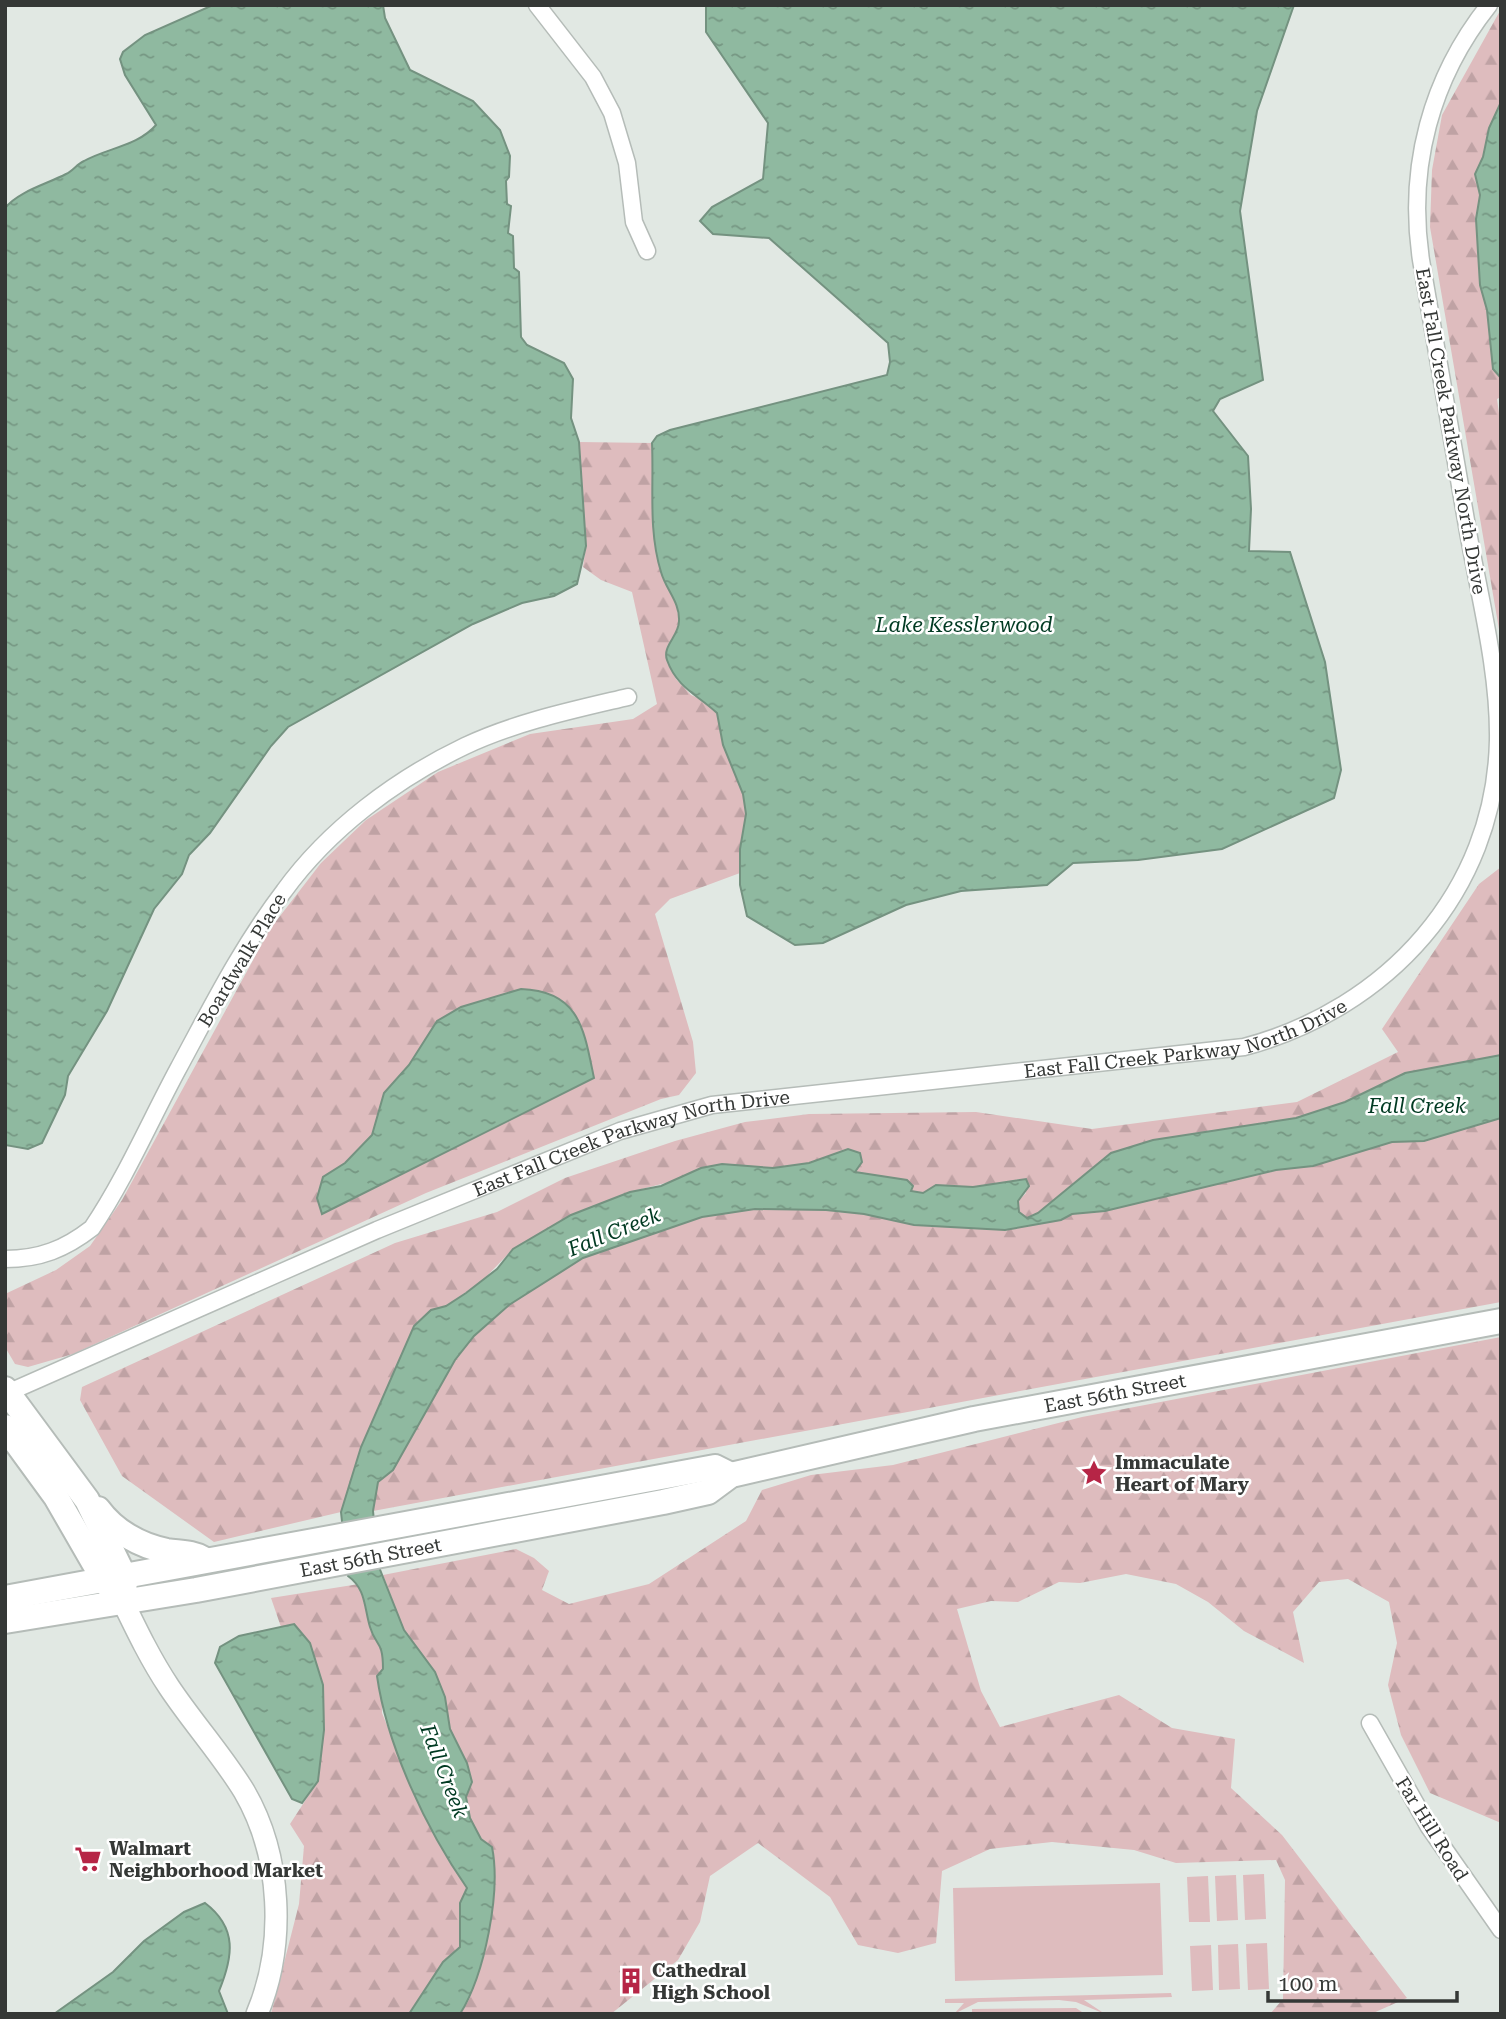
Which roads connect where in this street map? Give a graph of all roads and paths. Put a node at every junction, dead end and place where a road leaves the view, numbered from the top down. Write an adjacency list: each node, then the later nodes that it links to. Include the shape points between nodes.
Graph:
1 (537, 5): 3 (street, via 593,77 612,113 627,163 634,222)
2 (1489, 5): 7 (street, East Fall Creek Parkway North Drive, via 1457,51 1435,99 1420,161 1417,208 1421,260 1494,684 1496,764 1487,816 1465,873 1438,919 1410,953 1364,993 1318,1020 1244,1047 712,1105 637,1124 366,1235)
3 (647, 251)
4 (628, 697): 5 (street, Boardwalk Place, via 528,723 465,746 395,787 335,834 285,888 256,930 92,1228 65,1247)
5 (5, 1259)
6 (1501, 1321): 10 (main road, East 56th Street, via 974,1419 731,1475 708,1492 501,1521)
7 (6, 1392): 9 (main road)
8 (5, 1427): 12 (main road)
9 (87, 1500): 11 (main road, via 133,1539 160,1550 193,1553); 12 (main road)
10 (302, 1558): 11 (main road, East 56th Street); 12 (main road, East 56th Street)
11 (211, 1562): 12 (main road, East 56th Street)
12 (118, 1588): 13 (main road, East 56th Street); 14 (main road, East 56th Street); 17 (main road, via 168,1686 243,1790 263,1833 276,1909 270,1972)
13 (5, 1598)
14 (5, 1621)
15 (1370, 1723): 16 (street, Far Hill Road, via 1441,1847)
16 (1501, 1930)
17 (257, 2014)

